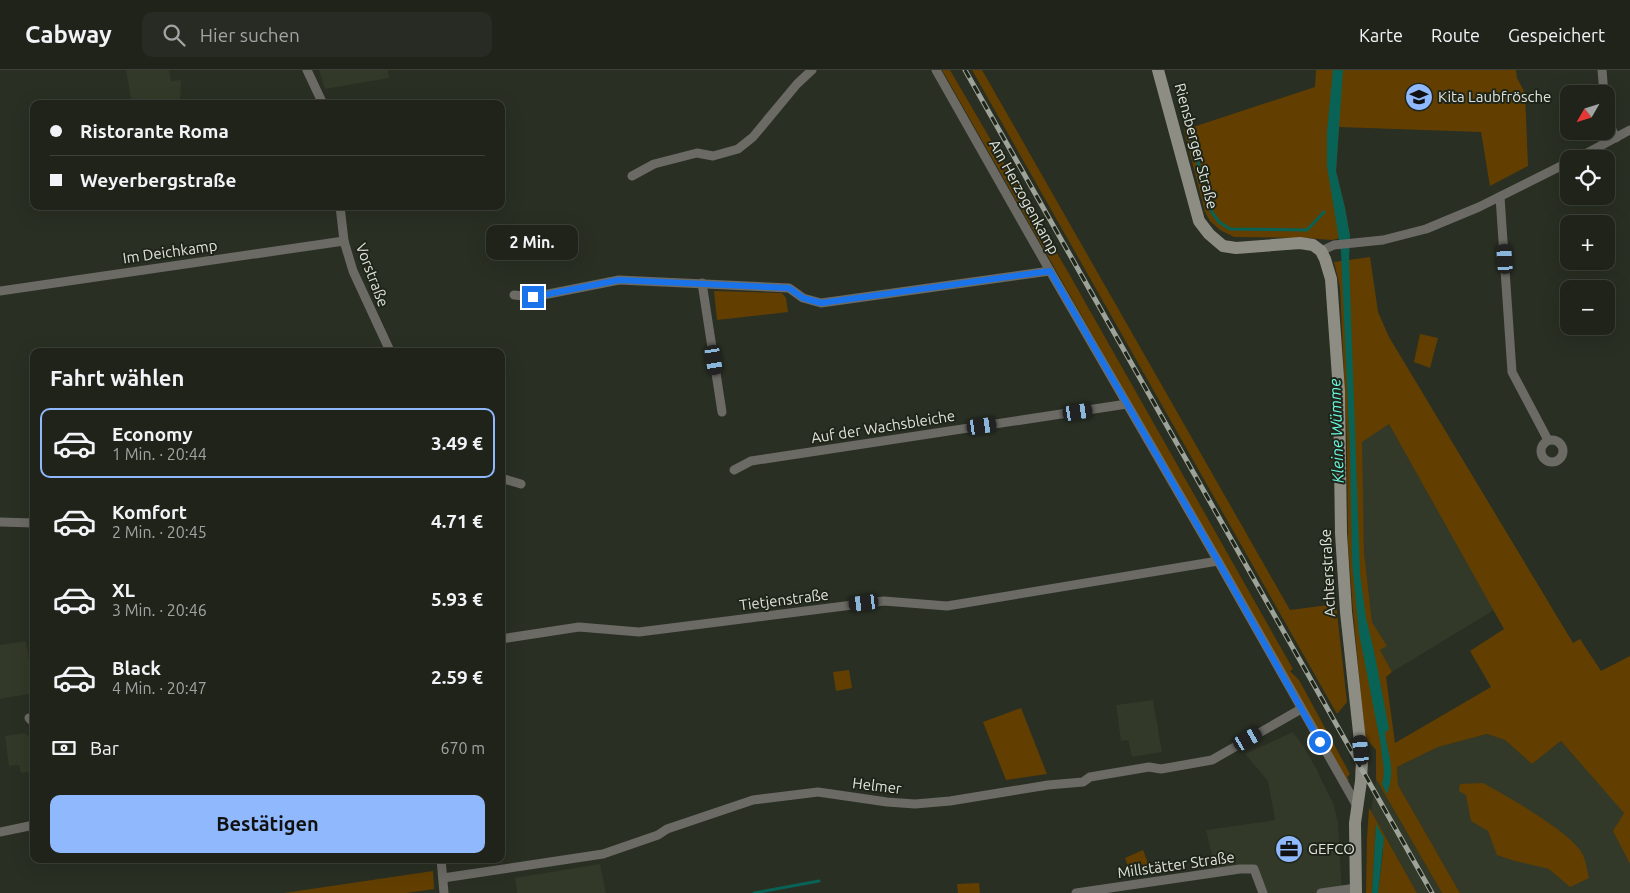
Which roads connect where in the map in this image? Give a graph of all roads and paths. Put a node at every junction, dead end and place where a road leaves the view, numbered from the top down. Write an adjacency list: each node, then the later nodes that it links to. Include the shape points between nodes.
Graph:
1 (307, 70): 7 (street)
2 (812, 70): 12 (street, via 753,138 738,149 713,156 697,153 654,164)
3 (936, 70): 17 (street, Am Herzogenkamp)
4 (1158, 70): 16 (street, Riensberger Straße, via 1199,221 1209,234 1224,246 1236,248 1300,243 1314,245)
5 (1602, 70): 6 (street)
6 (1603, 85)
7 (321, 100)
8 (1630, 130): 9 (street)
9 (1616, 138): 10 (street)
10 (1593, 150)
11 (1560, 167): 13 (street)
12 (632, 176)
13 (1500, 197): 16 (street, via 1426,229 1383,240 1334,245); 24 (street, via 1512,372)
14 (340, 210): 15 (street, Vorstraße)
15 (344, 241): 19 (street, Im Deichkamp); 21 (street, Vorstraße, via 353,271)
16 (1321, 251): 33 (street, Achterstraße, via 1331,279 1339,392 1341,533 1362,760)
17 (1050, 271): 18 (street, via 821,303 803,298 789,288); 22 (street, Am Herzogenkamp)
18 (702, 283): 20 (street, via 619,280 533,297); 23 (street)
19 (0, 291)
20 (514, 295)
21 (389, 348)
22 (1127, 404): 25 (street, Auf der Wachsbleiche, via 751,461); 30 (street, Am Herzogenkamp)
23 (722, 412)
24 (1548, 440)
25 (734, 470)
26 (505, 479): 27 (street)
27 (521, 484)
28 (0, 522): 29 (street)
29 (30, 523)
30 (1218, 561): 31 (street, Tietjenstraße, via 947,606 884,601 639,632 578,627); 32 (street, Am Herzogenkamp)
31 (505, 638)
32 (1301, 709): 33 (street, Am Herzogenkamp); 37 (street, Helmer, via 1212,760 1090,776 1082,782 950,801 915,804 818,792 753,800 603,854)
33 (1357, 806): 38 (street, Achterstraße)
34 (30, 826): 35 (street)
35 (0, 832)
36 (441, 863): 37 (street)
37 (443, 878): 39 (street)
38 (1356, 891): 42 (street)
39 (444, 893)
40 (1076, 893): 41 (street, Millstätter Straße, via 1254,869)
41 (1263, 893)
42 (1321, 893)

